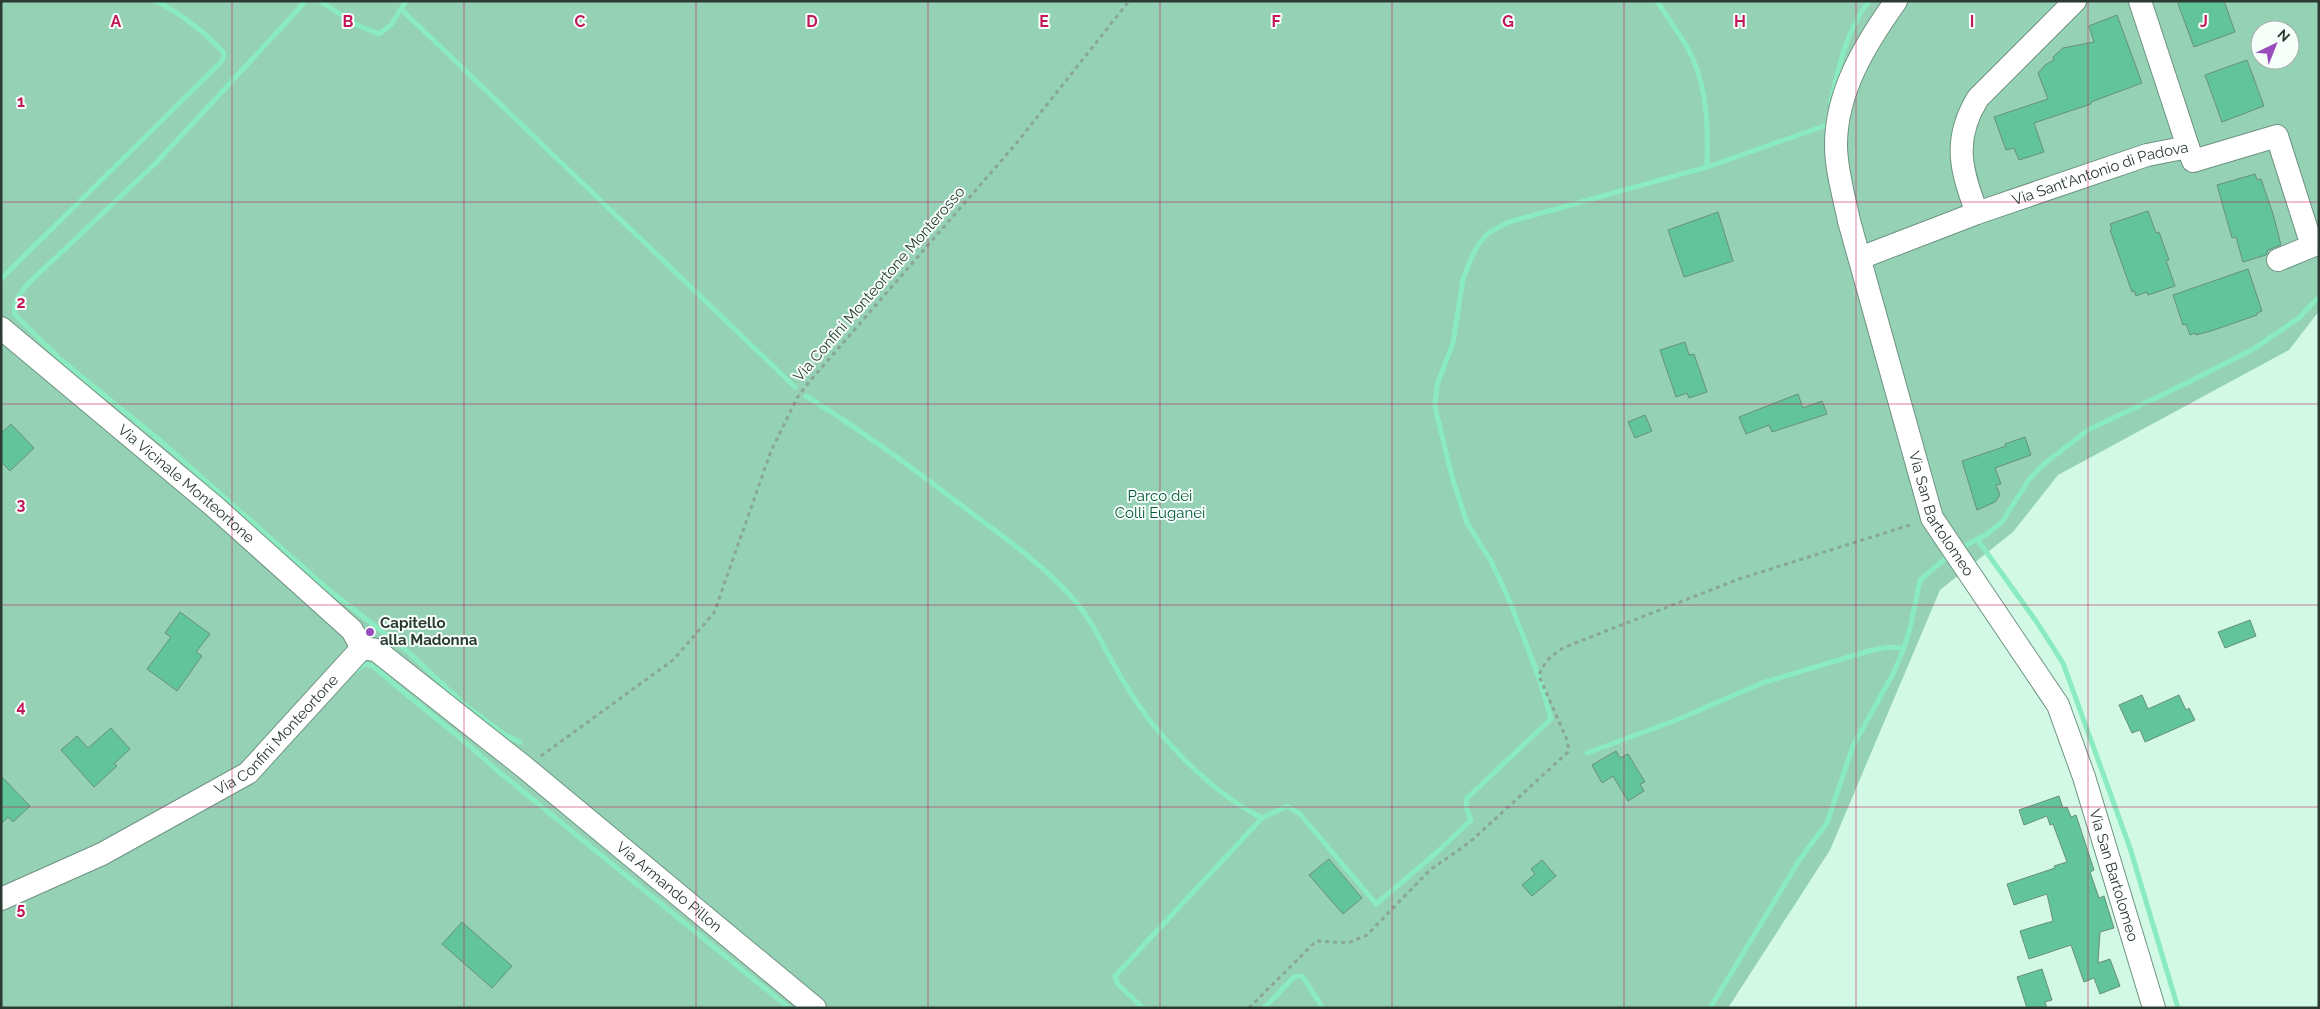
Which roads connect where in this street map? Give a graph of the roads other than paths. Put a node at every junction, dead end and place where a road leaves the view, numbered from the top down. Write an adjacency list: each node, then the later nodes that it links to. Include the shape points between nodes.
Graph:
1 (1896, 1): 6 (street, Via San Bartolomeo, via 1859,60 1840,113 1836,145 1840,178)
2 (2075, 1): 5 (street, via 1978,98 1969,112 1961,138 1961,160)
3 (2140, 1): 4 (street)
4 (2188, 148): 5 (street, Via Sant'Antonio di Padova, via 2147,155); 7 (street, Via Sant'Antonio di Padova, via 2193,161 2276,136 2312,246)
5 (1977, 213): 6 (street, Via Sant'Antonio di Padova)
6 (1860, 258): 12 (street, Via San Bartolomeo, via 1932,518 2058,705 2084,777)
7 (2278, 260)
8 (1, 328): 9 (street, Via Vicinale Monteortone, via 215,507 352,630)
9 (362, 648): 10 (street, Via Confini Monteortone, via 248,773 102,854); 11 (street, Via Armando Pillon, via 376,650 523,766)
10 (1, 899)
11 (815, 1008)
12 (2154, 1008)

